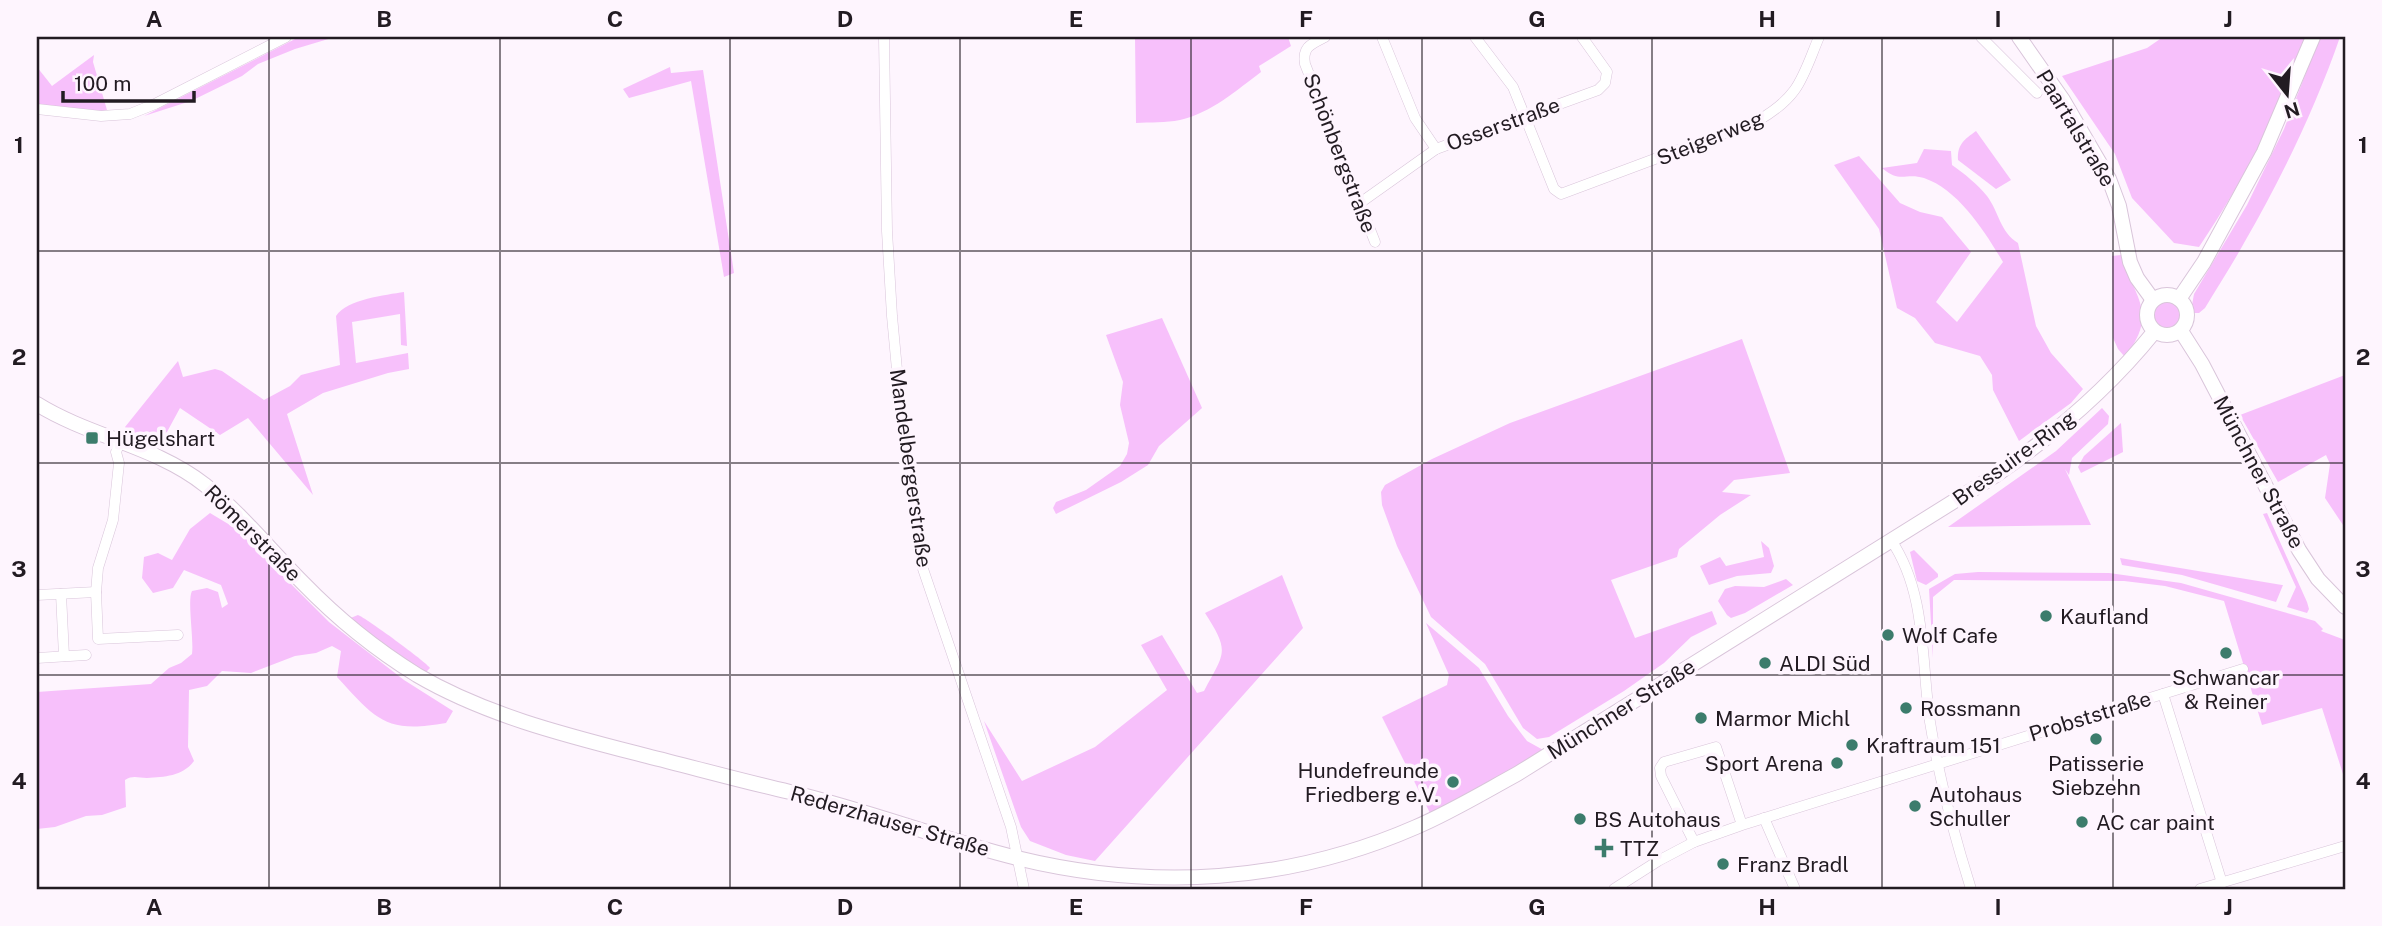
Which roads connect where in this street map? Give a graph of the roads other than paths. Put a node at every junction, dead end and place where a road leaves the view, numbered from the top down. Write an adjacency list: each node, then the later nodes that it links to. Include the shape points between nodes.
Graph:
1 (286, 37): 12 (street, via 130,114 101,116)
2 (884, 37): 41 (street, Mandelbergerstraße, via 887,231 900,402 922,566)
3 (1325, 37): 15 (street, Schönbergstraße, via 1308,46 1305,64)
4 (1382, 37): 14 (street, via 1415,118)
5 (1475, 37): 13 (street, via 1513,87)
6 (1583, 37): 13 (street, Osserstraße, via 1607,72 1602,87)
7 (1819, 37): 13 (street, Steigerweg, via 1794,94 1782,107 1759,120 1561,194 1554,189)
8 (1981, 37): 11 (street)
9 (2019, 37): 18 (main road, Paartalstraße, via 2109,179 2130,262)
10 (2313, 37): 17 (main road, via 2264,152)
11 (2037, 93)
12 (37, 109)
13 (1525, 116): 14 (street, Osserstraße)
14 (1436, 149): 15 (street, Osserstraße)
15 (1360, 203): 16 (street, Schönbergstraße)
16 (1375, 242)
17 (2179, 299): 18 (main road, via 2166,295); 19 (main road, via 2188,313)
18 (2153, 300): 20 (main road, via 2147,318)
19 (2181, 331): 20 (main road, via 2170,335); 27 (main road, Münchner Straße, via 2299,550)
20 (2154, 332): 23 (main road, Bressuire-Ring, via 2087,404 2035,447)
21 (37, 404): 22 (main road, Römerstraße, via 75,426)
22 (120, 442): 24 (street, via 113,520 98,568); 33 (main road, Römerstraße, via 201,481 335,615 388,656)
23 (1891, 540): 35 (street, via 1916,594); 40 (main road, Münchner Straße, via 1499,784 1417,827)
24 (96, 592): 25 (street); 28 (street, via 98,639)
25 (61, 594): 26 (street); 30 (street)
26 (37, 595)
27 (2345, 607)
28 (178, 635)
29 (86, 655): 30 (street)
30 (64, 656): 31 (street)
31 (37, 658)
32 (2243, 669): 34 (street, Probststraße)
33 (451, 692): 41 (main road, Rederzhauser Straße, via 587,741 836,803)
34 (2163, 694): 35 (street, Probststraße); 42 (street, Probststraße)
35 (1937, 763): 36 (street, Probststraße); 46 (street)
36 (1764, 818): 37 (street, Probststraße); 45 (street)
37 (1742, 825): 38 (street, Probststraße); 38 (street, via 1716,747 1664,762 1661,776)
38 (1694, 842): 44 (street, Probststraße)
39 (2345, 846): 42 (street)
40 (1340, 854): 41 (main road, Rederzhauser Straße, via 1295,867 1188,878 1107,874)
41 (1019, 858): 43 (street, Mandelbergerstraße)
42 (2222, 883): 47 (street)
43 (1024, 889)
44 (1614, 889)
45 (1795, 889)
46 (1971, 889)
47 (2200, 889)

